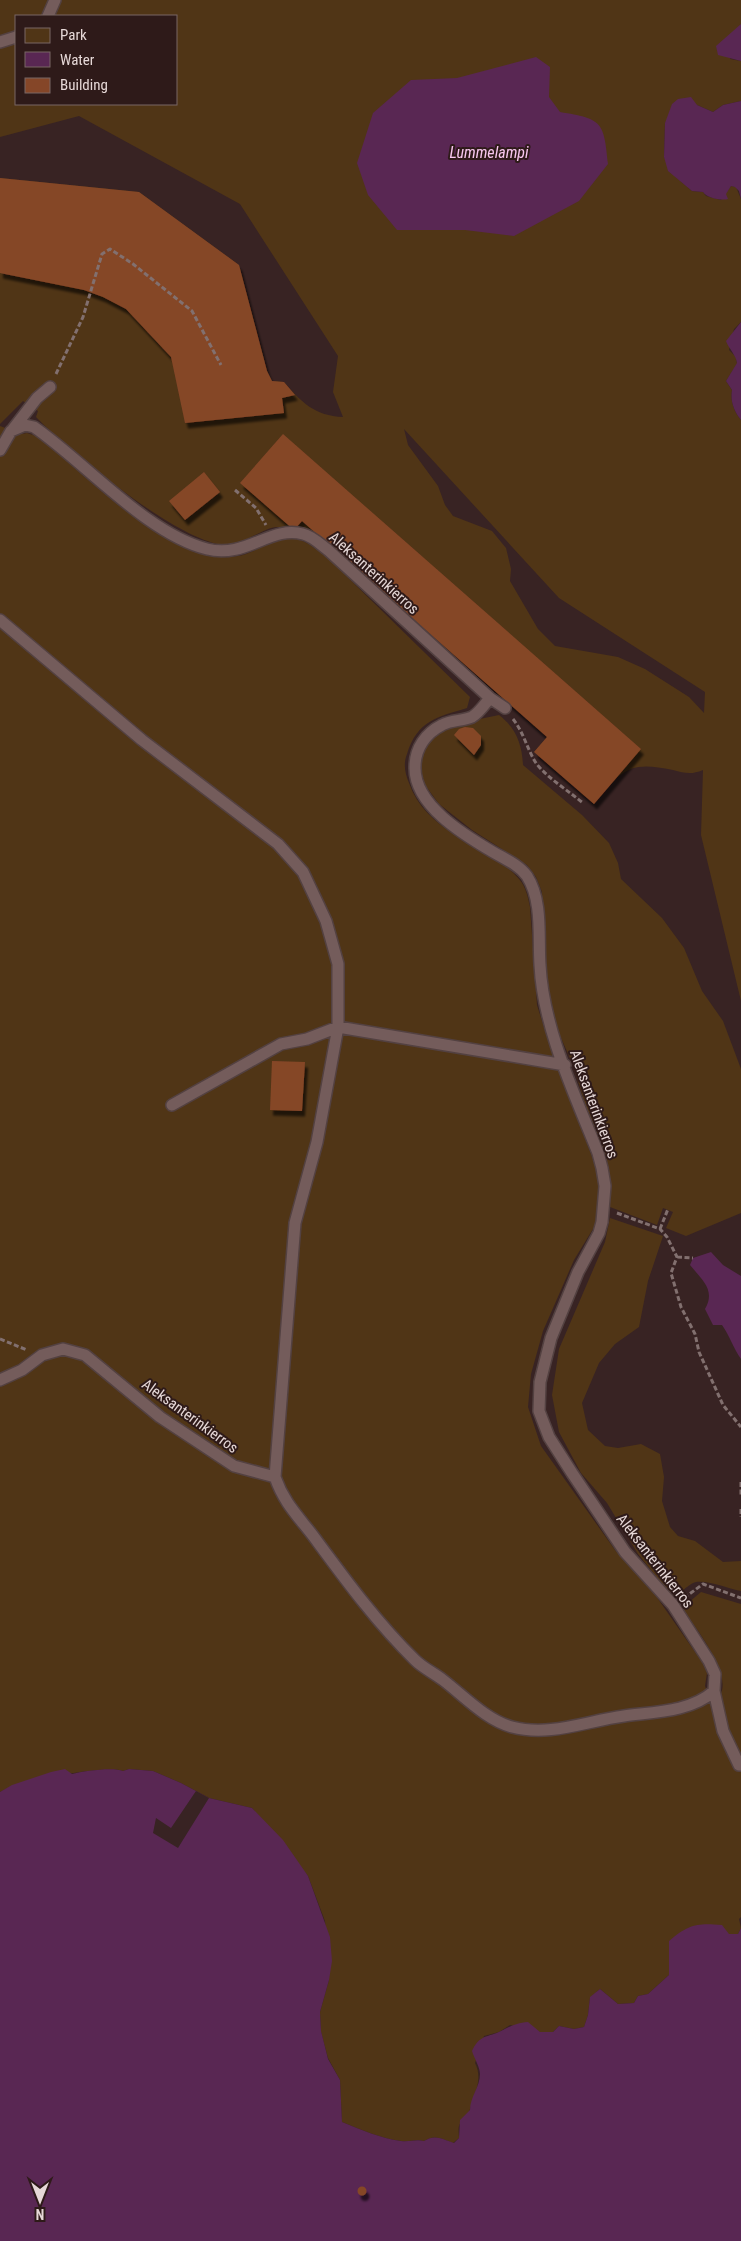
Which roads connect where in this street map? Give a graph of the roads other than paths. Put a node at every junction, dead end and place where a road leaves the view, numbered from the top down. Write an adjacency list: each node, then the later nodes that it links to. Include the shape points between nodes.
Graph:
1 (55, 0): 2 (lane)
2 (48, 15)
3 (15, 37): 4 (lane)
4 (0, 42)
5 (50, 387): 6 (lane)
6 (11, 431): 7 (lane); 9 (lane, Aleksanterinkierros, via 25,425 34,427 148,520 207,549 232,551 286,532 304,534)
7 (0, 450)
8 (0, 620): 11 (lane, via 142,740 278,844 303,872 326,921 338,964)
9 (490, 698): 10 (lane, Aleksanterinkierros); 12 (lane, Aleksanterinkierros, via 473,716 443,724 425,738 416,755 415,779 430,804 444,818 466,836 515,865 531,883 538,910 542,994)
10 (505, 708)
11 (338, 1027): 12 (lane); 13 (lane, via 307,1039 281,1044); 15 (lane, via 317,1142 295,1223)
12 (564, 1065): 16 (lane, Aleksanterinkierros, via 602,1168 605,1209 599,1233 578,1272 551,1338 540,1382 539,1411 549,1437 625,1552 673,1605 709,1661 714,1674)
13 (172, 1105)
14 (0, 1380): 15 (lane, Aleksanterinkierros, via 22,1370 42,1355 63,1349 85,1355 160,1417 234,1466)
15 (275, 1477): 16 (lane, via 282,1495 396,1640 417,1662 493,1718 510,1726 545,1731 672,1709 706,1698)
16 (714, 1691): 17 (lane, Aleksanterinkierros, via 723,1731)
17 (741, 1765)

